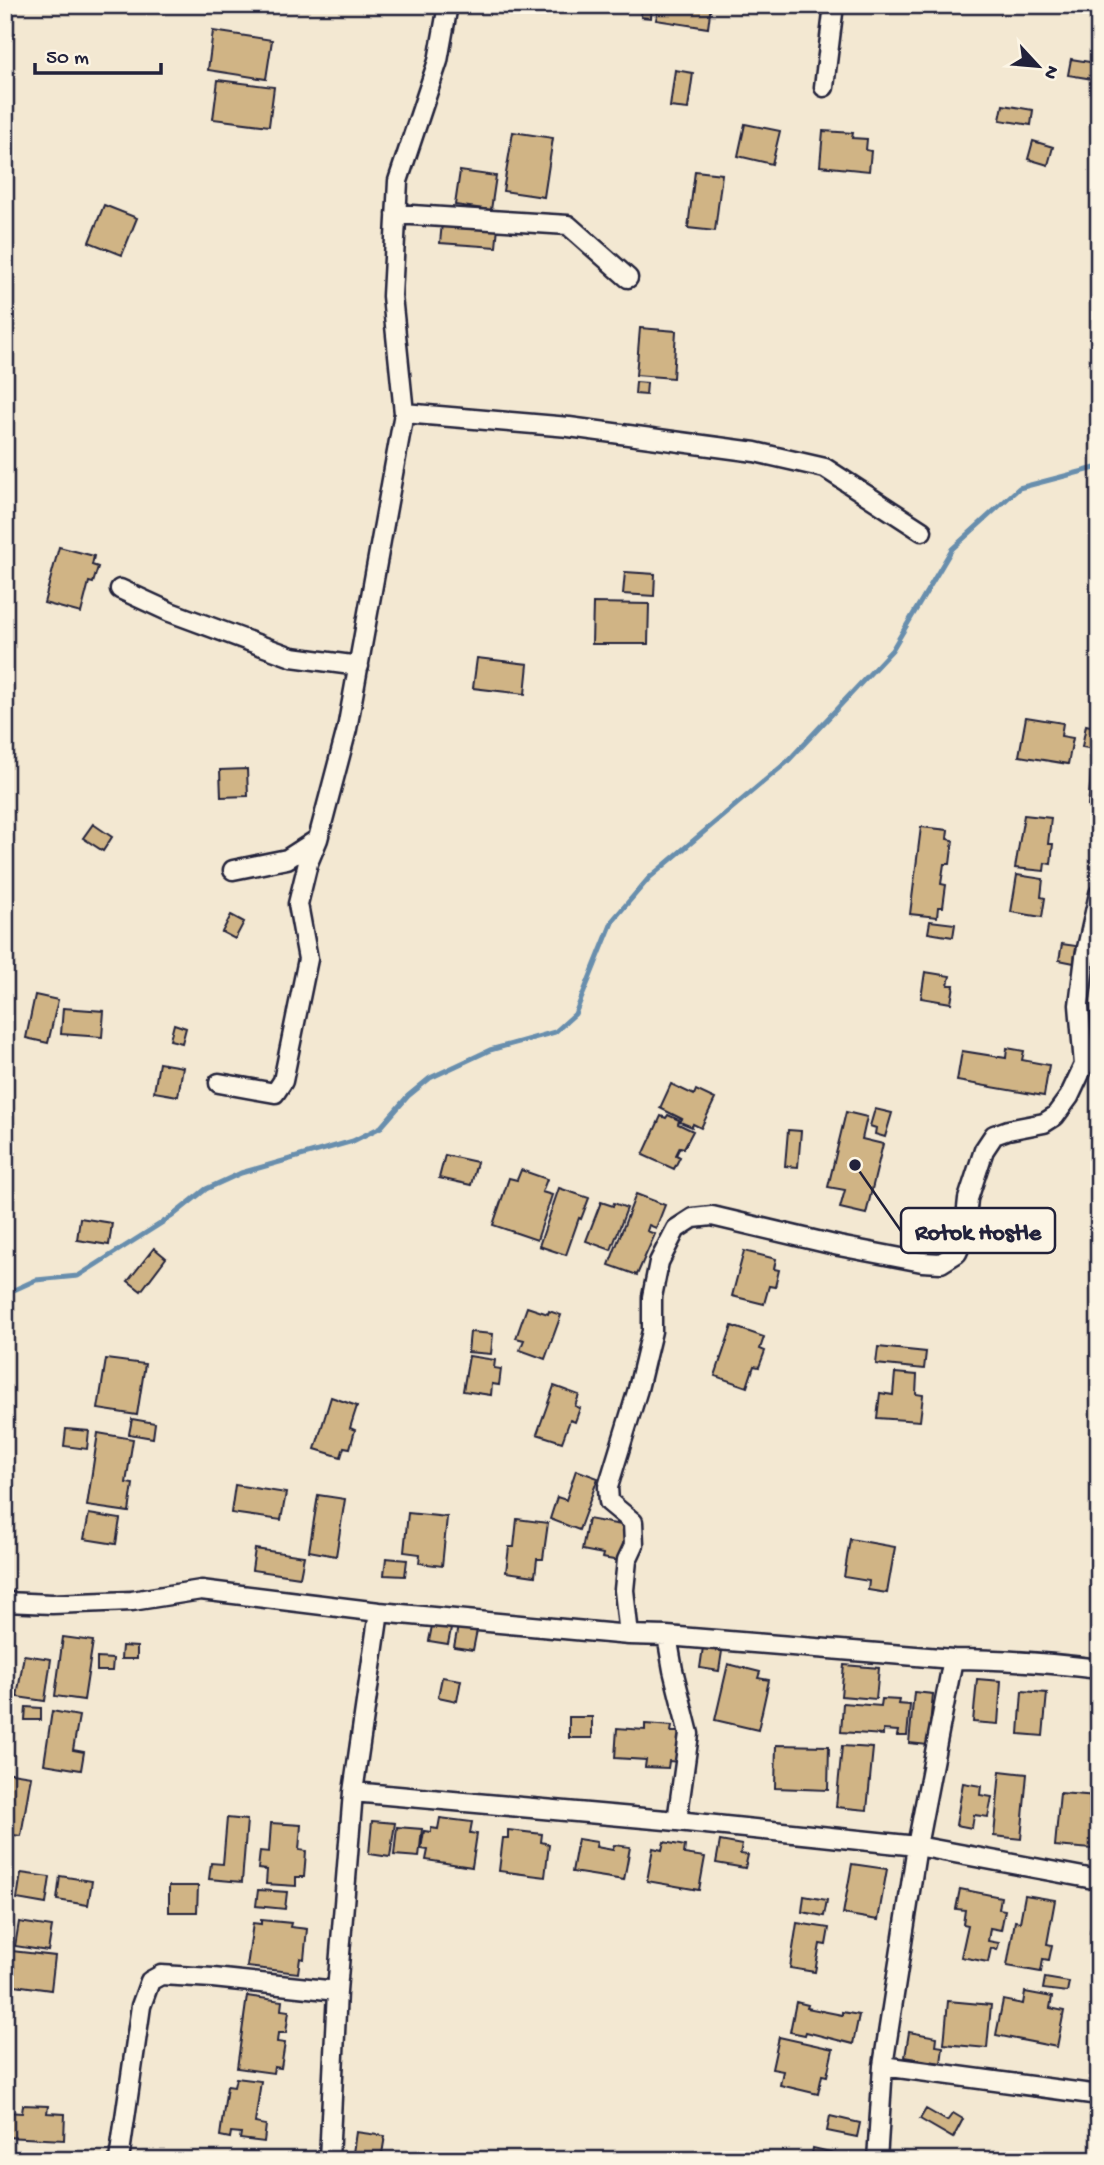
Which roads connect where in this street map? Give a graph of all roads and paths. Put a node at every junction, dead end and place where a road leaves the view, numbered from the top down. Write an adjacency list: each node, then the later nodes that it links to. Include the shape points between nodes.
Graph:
1 (448, 5): 4 (street, via 438,61 398,181)
2 (834, 5): 3 (street)
3 (824, 87)
4 (396, 214): 5 (street, via 568,225); 6 (street, via 392,296)
5 (628, 278)
6 (404, 413): 7 (street, via 569,427 755,452 825,468); 9 (street)
7 (922, 531)
8 (120, 589): 9 (street, via 292,657)
9 (359, 666): 10 (street)
10 (318, 839): 11 (street, via 287,859); 14 (street, via 298,904 308,959 283,1081 275,1093)
11 (233, 870)
12 (1099, 894): 13 (street, via 1079,1005)
13 (1091, 1067): 17 (street, via 1055,1116 995,1135 984,1150 968,1199 964,1237 957,1252 941,1263 839,1246 712,1216 693,1218 676,1229 659,1262 652,1331 608,1487 609,1502 634,1522 624,1590)
14 (219, 1083)
15 (5, 1602): 16 (street, via 132,1601 201,1590)
16 (379, 1612): 17 (street); 21 (street)
17 (629, 1634): 18 (street)
18 (667, 1636): 19 (street); 22 (street, via 689,1734)
19 (953, 1659): 20 (street, via 1044,1662); 23 (street)
20 (1099, 1670)
21 (354, 1792): 22 (street); 25 (street)
22 (677, 1821): 23 (street)
23 (917, 1846): 24 (street); 26 (street)
24 (1099, 1880)
25 (337, 1991): 28 (street, via 161,1975 150,1981 141,2006); 29 (street)
26 (883, 2066): 27 (street); 30 (street)
27 (1099, 2095)
28 (119, 2160)
29 (329, 2160)
30 (877, 2160)

